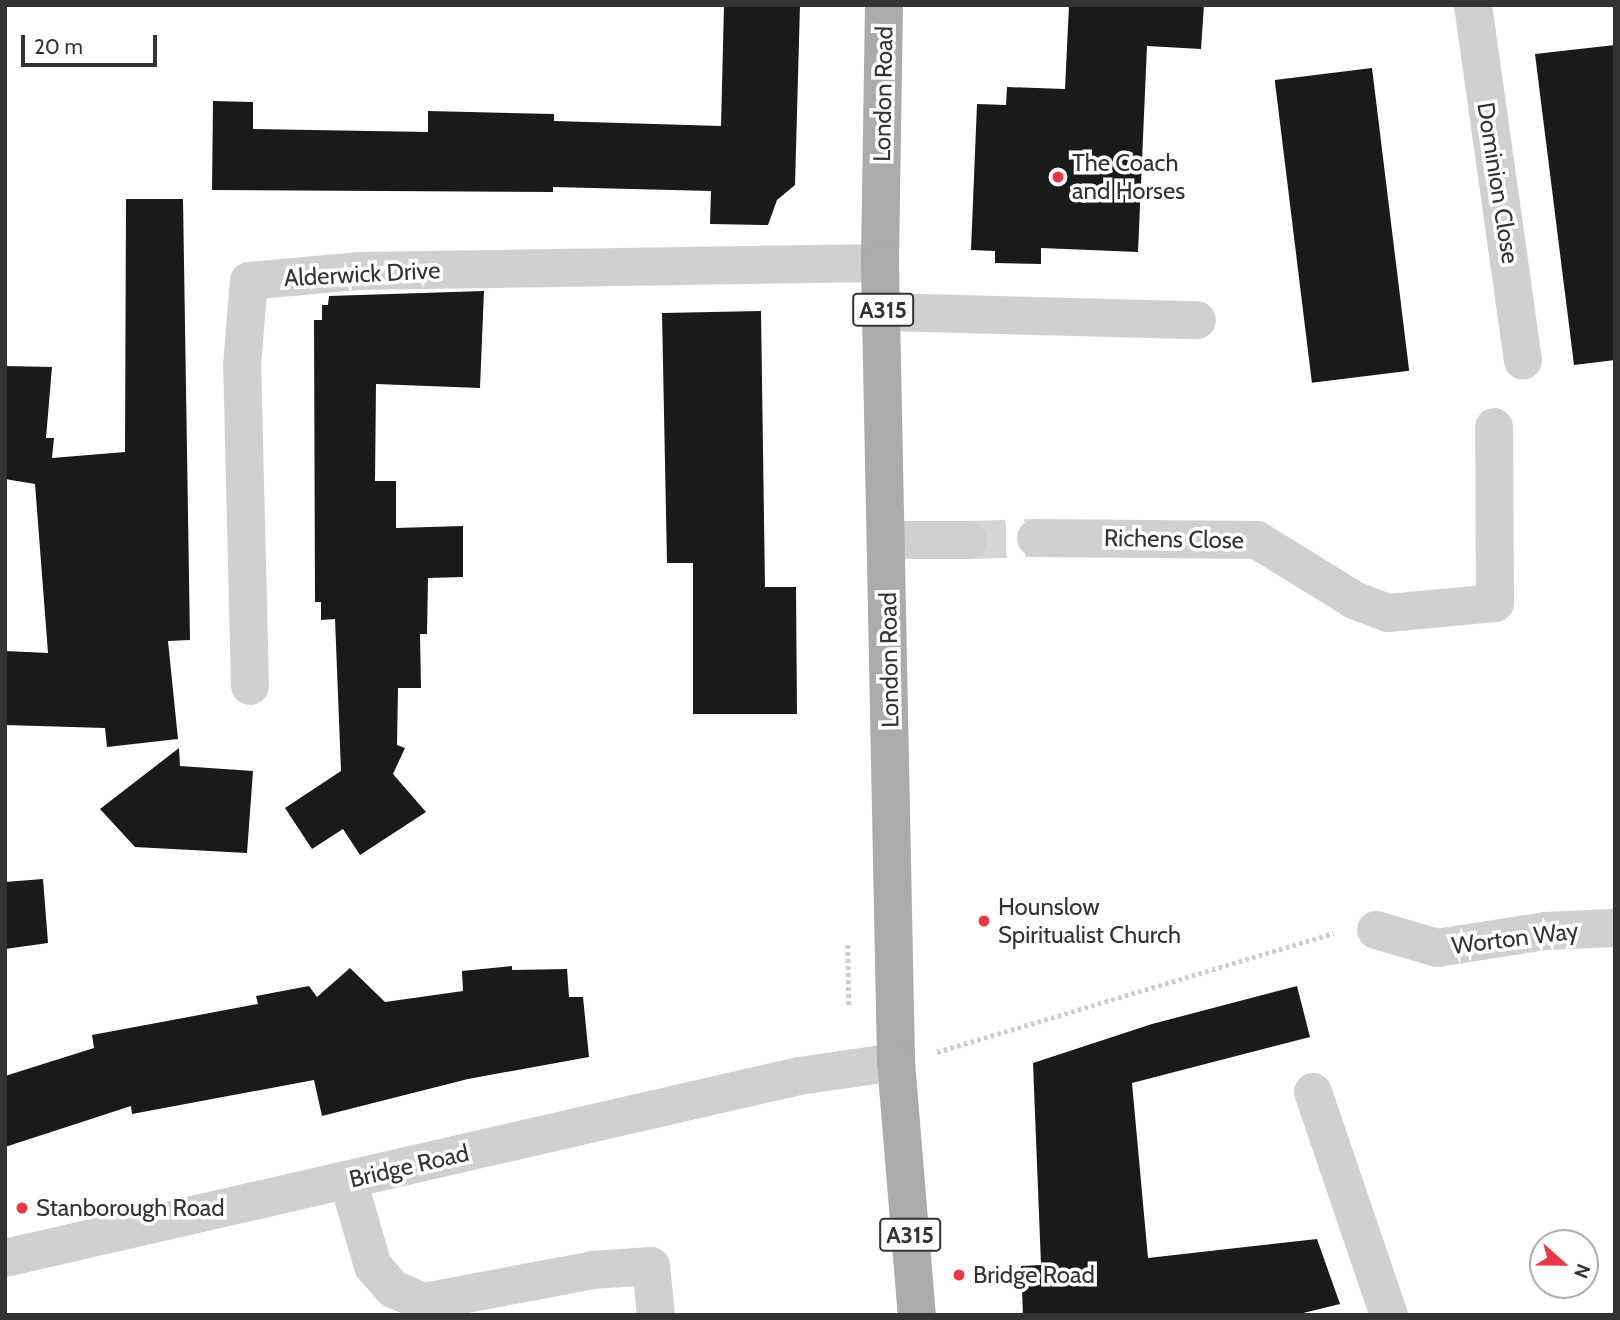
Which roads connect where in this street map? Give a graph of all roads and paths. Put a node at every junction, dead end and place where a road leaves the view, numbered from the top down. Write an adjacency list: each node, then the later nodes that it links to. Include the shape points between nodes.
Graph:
1 (884, 5): 3 (main road, London Road / A315)
2 (1473, 5): 6 (street, Dominion Close)
3 (880, 263): 4 (main road, London Road / A315); 11 (street, Alderwick Drive, via 358,271 250,281 242,366)
4 (883, 312): 5 (street); 9 (main road, London Road / A315)
5 (1197, 320)
6 (1523, 361)
7 (1494, 427): 8 (street, Richens Close, via 1495,603 1388,613 1354,600 1257,540)
8 (1036, 538)
9 (887, 540): 10 (street); 14 (main road, London Road / A315)
10 (968, 540)
11 (250, 686)
12 (1615, 928): 13 (street, Worton Way, via 1546,931 1437,948)
13 (1376, 930): 14 (path, via 1341,930 980,1042)
14 (896, 1062): 16 (street, Bridge Road, via 799,1076); 20 (main road, London Road / A315)
15 (1313, 1092): 21 (street)
16 (348, 1180): 17 (street, Bridge Road); 18 (street, via 373,1266 393,1289)
17 (5, 1258)
18 (424, 1309): 19 (street, via 593,1270 651,1266)
19 (656, 1315)
20 (917, 1315)
21 (1389, 1315)

